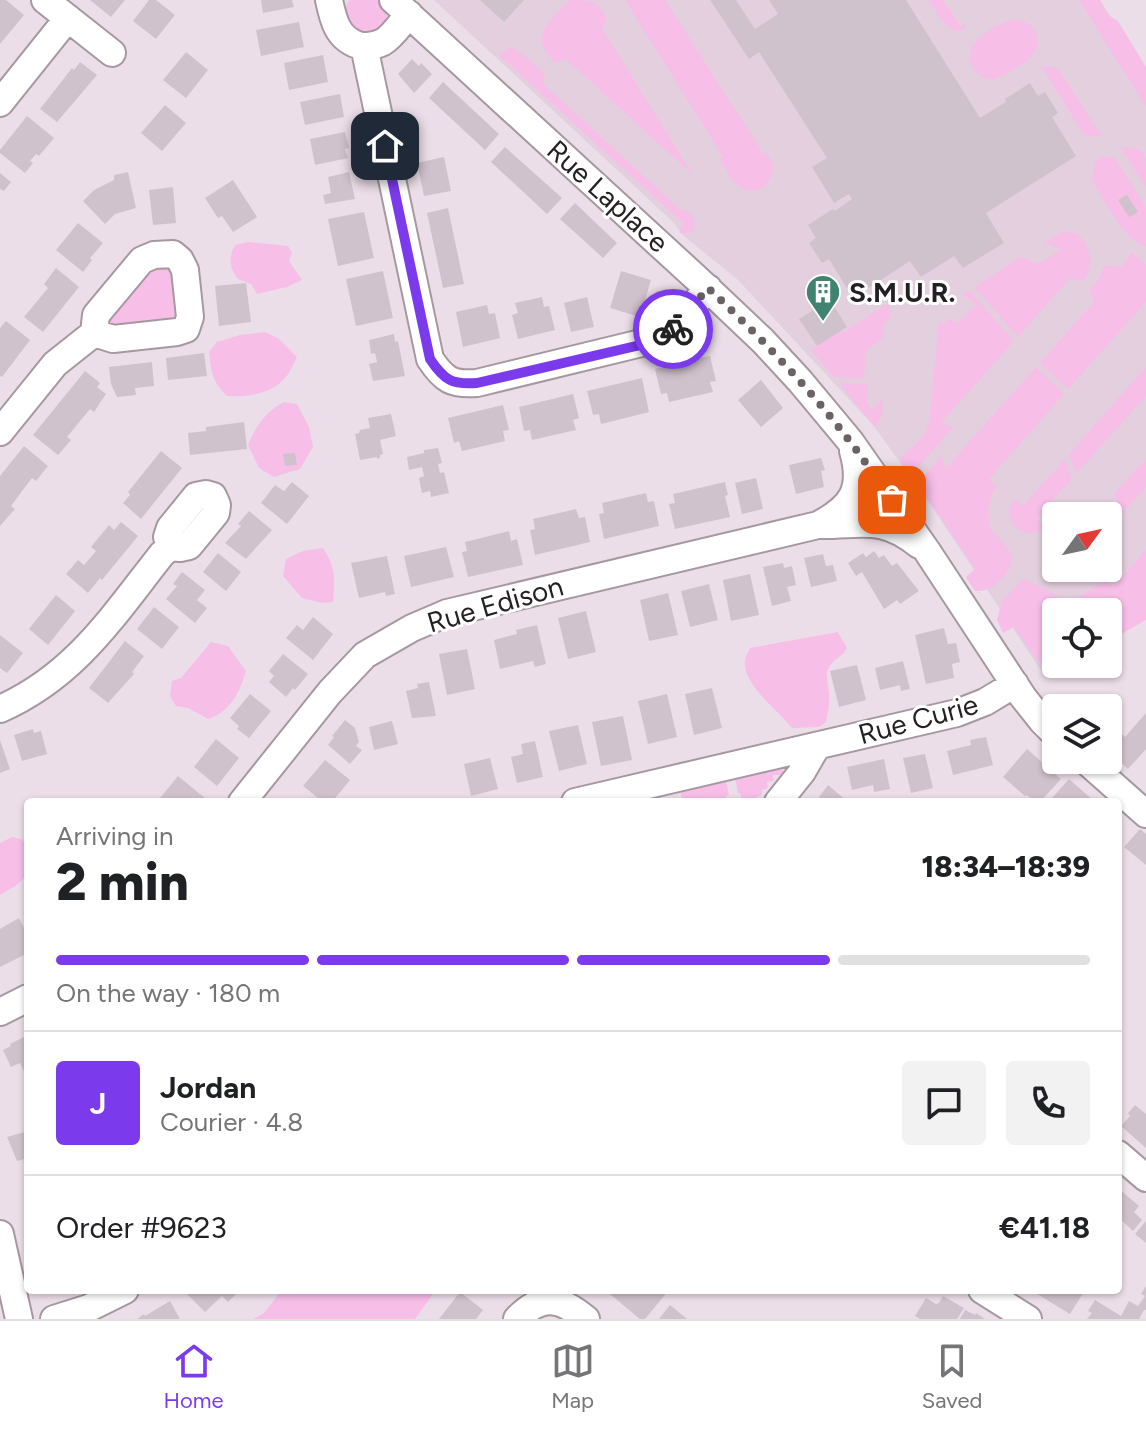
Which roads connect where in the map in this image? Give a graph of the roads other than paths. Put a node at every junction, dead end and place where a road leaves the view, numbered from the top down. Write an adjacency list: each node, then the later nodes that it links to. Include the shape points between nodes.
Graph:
1 (45, 0): 4 (street)
2 (333, 5): 5 (street, via 337,28)
3 (401, 7): 5 (street, Rue Laplace, via 390,36); 8 (street, Rue Laplace)
4 (68, 18): 6 (street); 7 (street)
5 (364, 46): 8 (street, via 430,359 439,373 463,384 477,383 662,338)
6 (112, 53)
7 (0, 103)
8 (708, 288): 11 (street, Rue Laplace, via 790,370)
9 (94, 333): 10 (street, via 55,364)
10 (4, 419)
11 (850, 441): 12 (street, Rue Laplace); 13 (street, via 857,484)
12 (892, 500): 13 (street, Rue Edison, via 866,500); 15 (street, Rue Laplace)
13 (847, 517): 15 (street, via 891,528); 22 (street, Rue Edison, via 473,606 412,628 365,655)
14 (170, 547): 17 (street, via 80,655 46,684)
15 (927, 551): 16 (street, Rue Laplace)
16 (1019, 690): 18 (street, Rue Laplace); 19 (street, Rue Curie, via 957,713)
17 (0, 709)
18 (1042, 721)
19 (817, 746): 21 (street, Rue Curie); 25 (street)
20 (1104, 774): 26 (street)
21 (653, 784): 23 (street, Rue Curie); 24 (street)
22 (245, 798)
23 (592, 798)
24 (669, 798)
25 (781, 798)
26 (1142, 801)
27 (24, 1000): 28 (street)
28 (0, 1012)
29 (1122, 1157): 30 (street)
30 (1146, 1178)
31 (0, 1234): 34 (street)
32 (117, 1294): 35 (street)
33 (988, 1294): 38 (street)
34 (19, 1319)
35 (54, 1319)
36 (517, 1319): 37 (street, via 526,1309 556,1301)
37 (586, 1319)
38 (1028, 1319)

